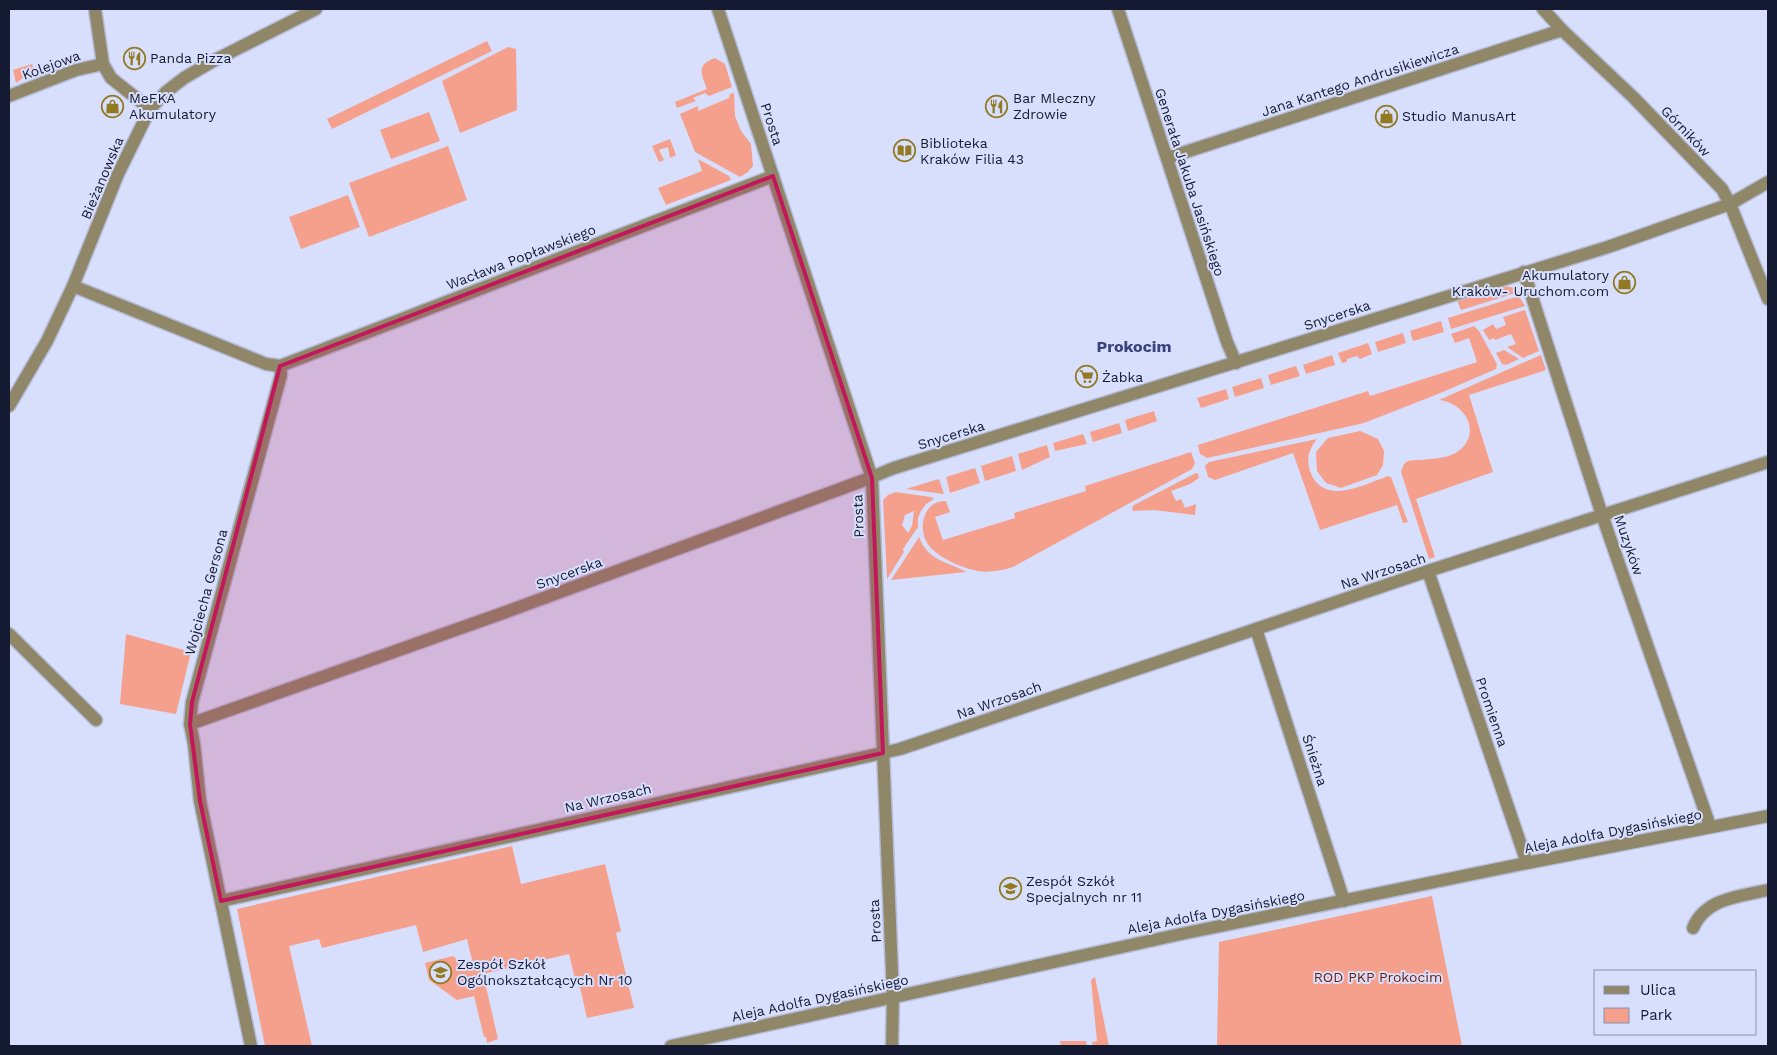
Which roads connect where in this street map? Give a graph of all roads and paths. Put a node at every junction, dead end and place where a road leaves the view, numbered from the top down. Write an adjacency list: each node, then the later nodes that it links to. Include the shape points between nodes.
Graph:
1 (95, 9): 7 (street)
2 (316, 9): 9 (street, Bieżanowska, via 184,78)
3 (718, 9): 11 (street, Prosta)
4 (1118, 9): 10 (street, Generała Jakuba Jasińskiego)
5 (1543, 9): 6 (street, Górników)
6 (1562, 30): 10 (street, Jana Kantego Andrusikiewicza); 13 (street, Górników, via 1722,189)
7 (103, 64): 8 (street, Kolejowa, via 76,70); 9 (street, via 111,78)
8 (9, 96)
9 (150, 109): 15 (street, Bieżanowska, via 118,174)
10 (1167, 158): 17 (street, Generała Jakuba Jasińskiego)
11 (773, 176): 18 (street, Wacława Popławskiego); 21 (street, Prosta)
12 (1768, 182): 13 (street, Snycerska)
13 (1730, 204): 14 (street, Snycerska); 16 (street, Górników)
14 (1524, 272): 17 (street, Snycerska); 22 (street, Muzyków)
15 (73, 286): 18 (street, via 266,364); 19 (street, Bieżanowska, via 47,342)
16 (1768, 299)
17 (1236, 363): 21 (street, Snycerska, via 894,468)
18 (280, 366): 27 (street, Wojciecha Gersona, via 281,375 192,702)
19 (9, 406)
20 (1768, 462): 22 (street, Na Wrzosach)
21 (872, 478): 27 (street, Snycerska); 28 (street, Prosta)
22 (1602, 515): 23 (street, Na Wrzosach); 30 (street, Muzyków)
23 (1428, 572): 24 (street, Na Wrzosach); 31 (street, Promienna)
24 (1256, 629): 28 (street, Na Wrzosach); 34 (street, Śnieżna)
25 (9, 634): 26 (street)
26 (96, 720)
27 (190, 724): 33 (street, Wojciecha Gersona, via 200,801)
28 (883, 753): 33 (street, Na Wrzosach); 36 (street, Prosta)
29 (1768, 816): 30 (street, Aleja Adolfa Dygasińskiego)
30 (1710, 826): 31 (street, Aleja Adolfa Dygasińskiego)
31 (1527, 863): 34 (street, Aleja Adolfa Dygasińskiego)
32 (1768, 890): 35 (street, via 1708,907 1696,918)
33 (221, 900): 37 (street, Wojciecha Gersona)
34 (1344, 901): 36 (street, Aleja Adolfa Dygasińskiego)
35 (1693, 928)
36 (894, 997): 38 (street, Aleja Adolfa Dygasińskiego); 39 (street, Prosta)
37 (250, 1046)
38 (671, 1046)
39 (892, 1046)

